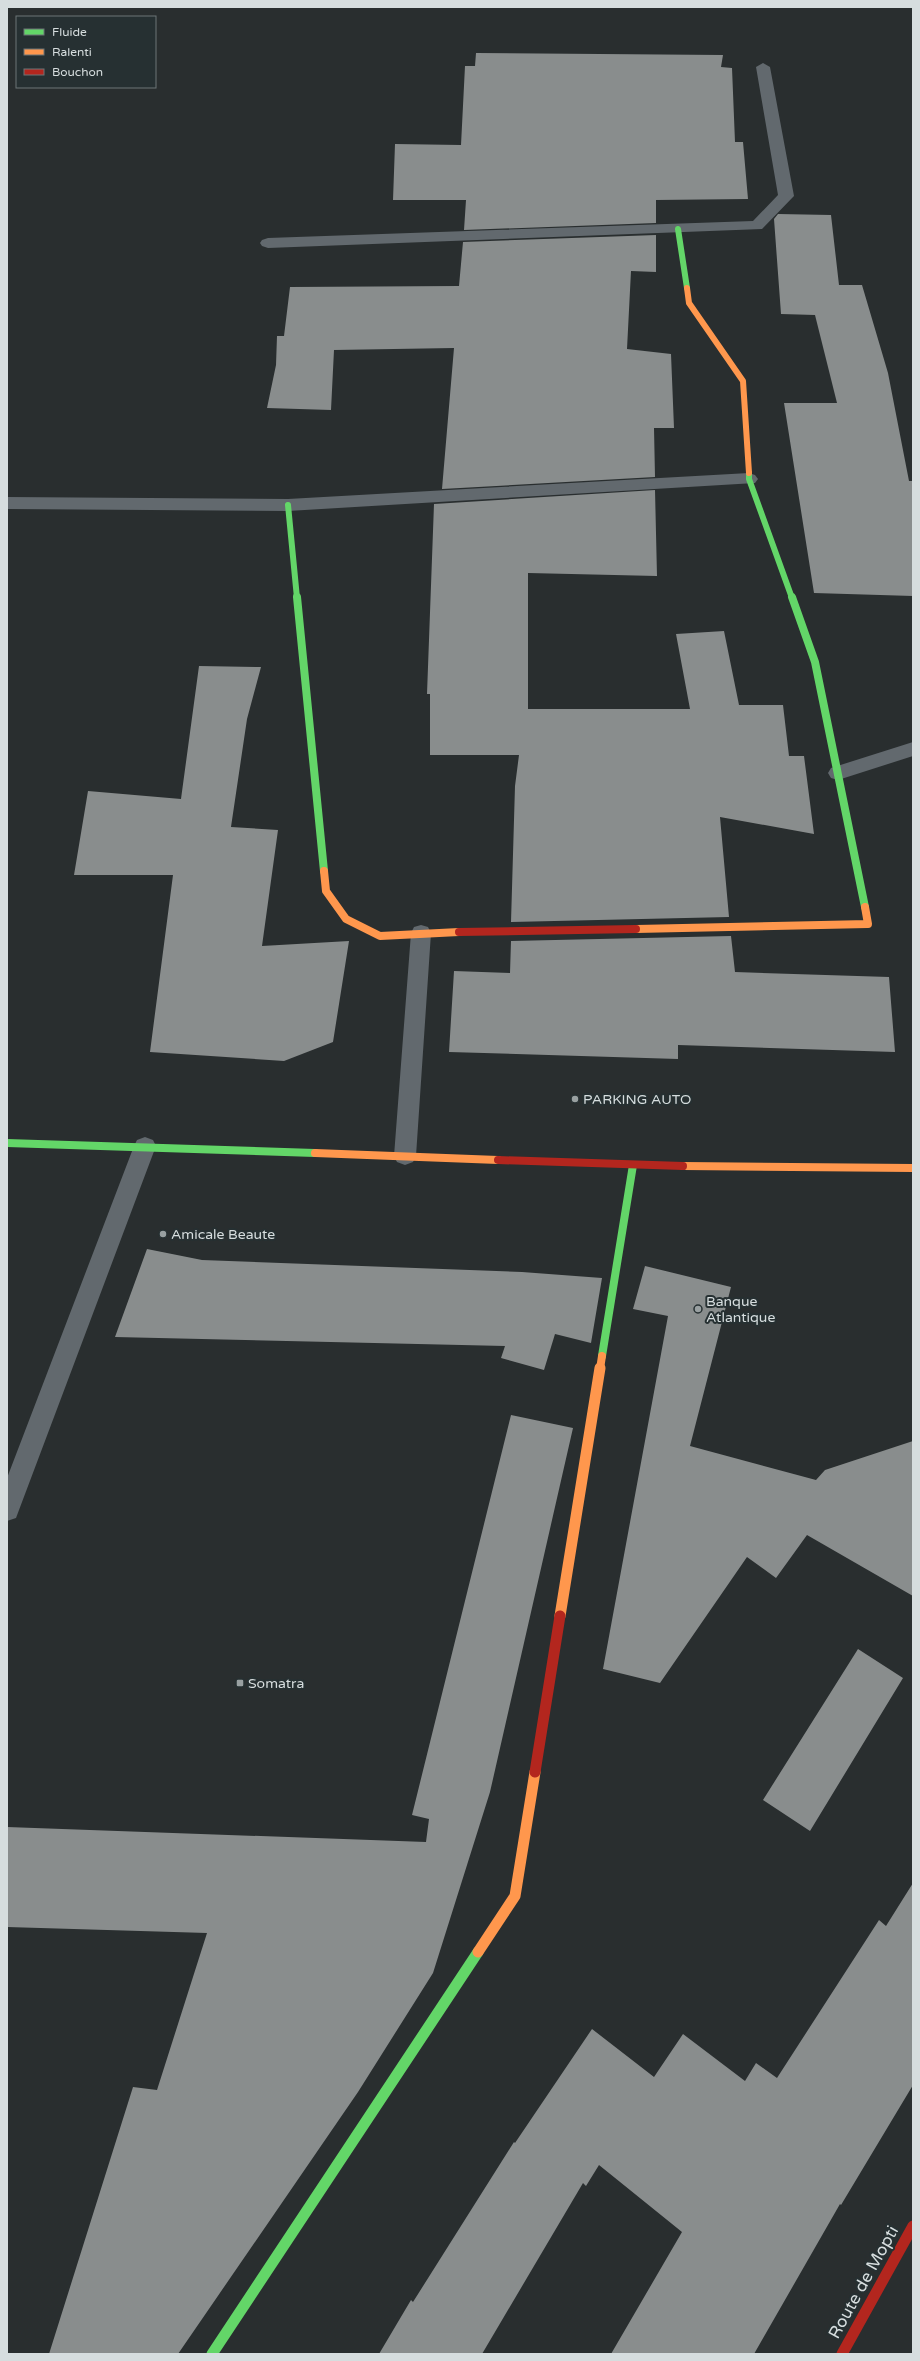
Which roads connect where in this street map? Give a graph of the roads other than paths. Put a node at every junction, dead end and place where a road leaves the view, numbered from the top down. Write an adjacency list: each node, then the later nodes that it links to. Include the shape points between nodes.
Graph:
1 (763, 67): 2 (street, via 786,196 757,226)
2 (678, 229): 3 (street); 4 (main road, via 689,303 743,381)
3 (268, 243)
4 (749, 479): 6 (street); 8 (main road, via 815,662)
5 (7, 503): 6 (street)
6 (288, 505): 9 (main road, via 326,891 346,919 380,936)
7 (913, 749): 8 (street)
8 (838, 773): 9 (main road, via 868,924)
9 (421, 933): 12 (street)
10 (7, 1143): 11 (main road)
11 (145, 1146): 12 (main road); 15 (street)
12 (405, 1156): 13 (main road)
13 (633, 1164): 14 (main road); 17 (main road, via 515,1896)
14 (913, 1168)
15 (7, 1510)
16 (913, 2226): 18 (main road, Route de Mopti)
17 (212, 2354)
18 (842, 2354)

